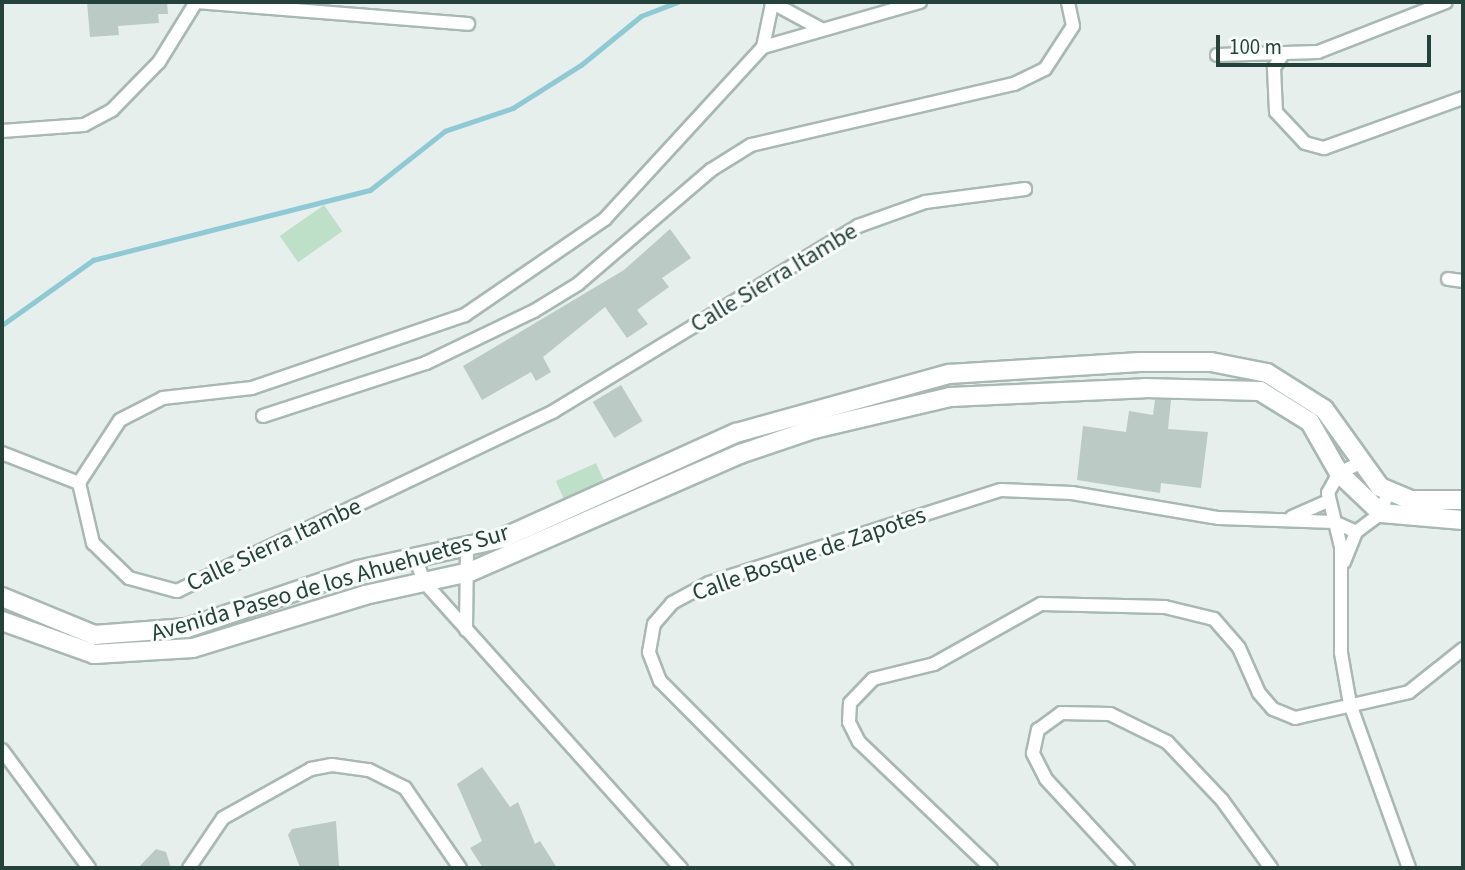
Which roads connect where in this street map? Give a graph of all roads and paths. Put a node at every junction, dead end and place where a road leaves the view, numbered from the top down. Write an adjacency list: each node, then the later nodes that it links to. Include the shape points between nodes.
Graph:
1 (196, 2): 6 (street); 12 (street, via 138,88 83,125)
2 (920, 2): 7 (street)
3 (1068, 2): 16 (street, via 1073,26 1045,69 1014,85 751,145 711,170 617,254 534,311 426,363)
4 (1446, 2): 9 (street, via 1338,47)
5 (772, 3): 7 (street); 8 (street)
6 (468, 24)
7 (821, 29): 8 (street)
8 (764, 47): 20 (street, via 615,209 499,295 430,329 252,388 151,402 113,426)
9 (1283, 54): 10 (street); 11 (street, via 1274,68 1276,112 1305,143 1324,148)
10 (1217, 55)
11 (1463, 98)
12 (2, 131)
13 (1025, 189): 20 (street, Calle Sierra Itambe, via 925,202 858,226 554,411 177,591 129,578 101,554 83,520)
14 (1448, 279): 15 (street)
15 (1463, 281)
16 (263, 416)
17 (2, 453): 20 (street)
18 (1359, 464): 19 (street); 21 (street, Avenida Paseo de los Ahuehuetes Sur); 29 (street, Avenida Paseo de los Ahuehuetes Sur, via 1315,400 1267,373 1211,362 1140,362 949,374 736,433)
19 (1339, 473): 23 (street); 24 (street, Avenida Paseo de los Ahuehuetes Sur); 31 (street, Avenida Paseo de los Ahuehuetes Sur, via 1310,422 1260,391 1145,388 950,397 814,429 740,454)
20 (79, 483)
21 (1388, 491): 22 (street, Avenida Paseo de los Ahuehuetes Sur, via 1410,500); 24 (street)
22 (1463, 500)
23 (1328, 501): 25 (street, Calle Bosque de Zapotes); 27 (street)
24 (1381, 513): 26 (street); 28 (street)
25 (1292, 517): 27 (street, Calle Bosque de Zapotes); 44 (street, Calle Bosque de Zapotes, via 1219,518 1072,492 1001,490 709,583 672,603 654,624 649,652 660,681)
26 (1463, 520)
27 (1334, 522): 28 (street, Calle Bosque de Zapotes); 32 (street)
28 (1356, 532): 32 (street)
29 (467, 548): 30 (street, Avenida Paseo de los Ahuehuetes Sur); 31 (street)
30 (415, 557): 33 (street); 34 (street, Avenida Paseo de los Ahuehuetes Sur, via 326,580 187,628 134,637 94,635)
31 (470, 572): 33 (street, Avenida Paseo de los Ahuehuetes Sur); 36 (street)
32 (1340, 572): 38 (street)
33 (424, 582): 35 (street, Avenida Paseo de los Ahuehuetes Sur, via 193,648 138,656 64,647); 36 (street)
34 (2, 597)
35 (2, 621)
36 (466, 630): 43 (street)
37 (1463, 649): 38 (street, via 1409,692)
38 (1350, 704): 45 (street, via 1320,717 1295,718 1273,709 1228,633 1214,620 1165,607 1041,604 934,664 873,679 850,703 849,722 859,742); 48 (street)
39 (2, 751): 40 (street)
40 (89, 868)
41 (189, 868): 42 (street, via 223,818 311,769 332,765 369,770 405,788)
42 (460, 868)
43 (681, 868)
44 (846, 868)
45 (991, 868)
46 (1128, 868): 47 (street, via 1046,779 1033,754 1038,730 1060,713 1110,713 1167,742 1222,800)
47 (1271, 868)
48 (1409, 868)

